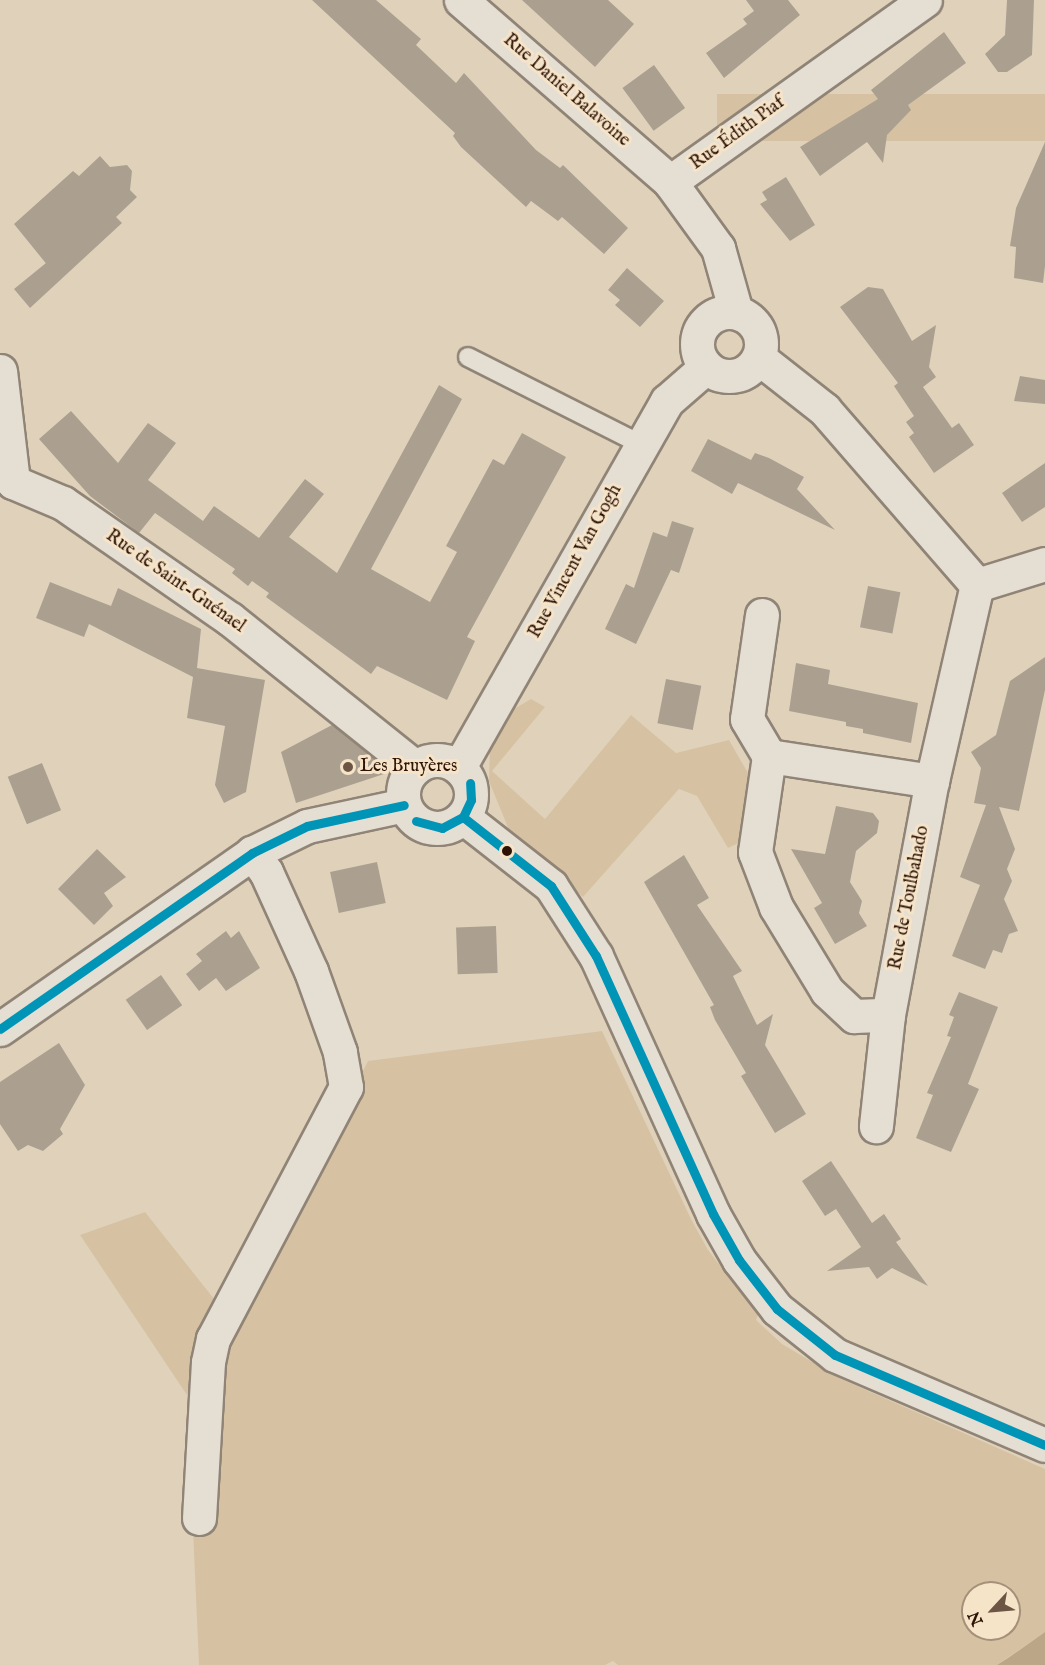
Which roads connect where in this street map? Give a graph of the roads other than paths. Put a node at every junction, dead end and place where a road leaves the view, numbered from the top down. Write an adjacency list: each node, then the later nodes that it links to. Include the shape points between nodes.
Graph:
1 (461, 0): 3 (street, Rue Daniel Balavoine)
2 (925, 0): 3 (street, Rue Édith Piaf)
3 (670, 182): 4 (street, via 718,248)
4 (736, 312): 6 (street, via 758,329); 7 (street, via 716,315 701,328 697,349)
5 (468, 357): 9 (lane)
6 (759, 358): 7 (street, via 741,375 728,377); 12 (street, via 824,409)
7 (706, 367): 9 (street, Rue Vincent Van Gogh, via 667,401)
8 (0, 371): 10 (street, Rue de Saint-Guénael)
9 (640, 444): 16 (street, Rue Vincent Van Gogh)
10 (7, 482): 15 (street, Rue de Saint-Guénael, via 63,503 230,618)
11 (1045, 564): 12 (street)
12 (976, 585): 17 (street, Rue de Toulbahado)
13 (762, 615): 14 (street, via 747,719)
14 (769, 756): 17 (street); 21 (street, via 754,852 776,907 827,991 854,1016)
15 (415, 767): 16 (street, via 435,759); 18 (street, via 404,789)
16 (459, 767): 19 (street, via 470,783 471,800)
17 (932, 781): 21 (street, Rue de Toulbahado)
18 (404, 805): 19 (street, via 428,827 442,828); 20 (street, via 307,826)
19 (464, 817): 24 (street, via 551,886 626,1017 713,1214 739,1260 777,1309 835,1355)
20 (252, 853): 22 (street); 25 (street, via 266,872 311,971 340,1052 346,1088 213,1339 208,1362)
21 (888, 1015): 23 (street, Rue de Toulbahado)
22 (0, 1029)
23 (876, 1126)
24 (1045, 1445)
25 (199, 1518)

